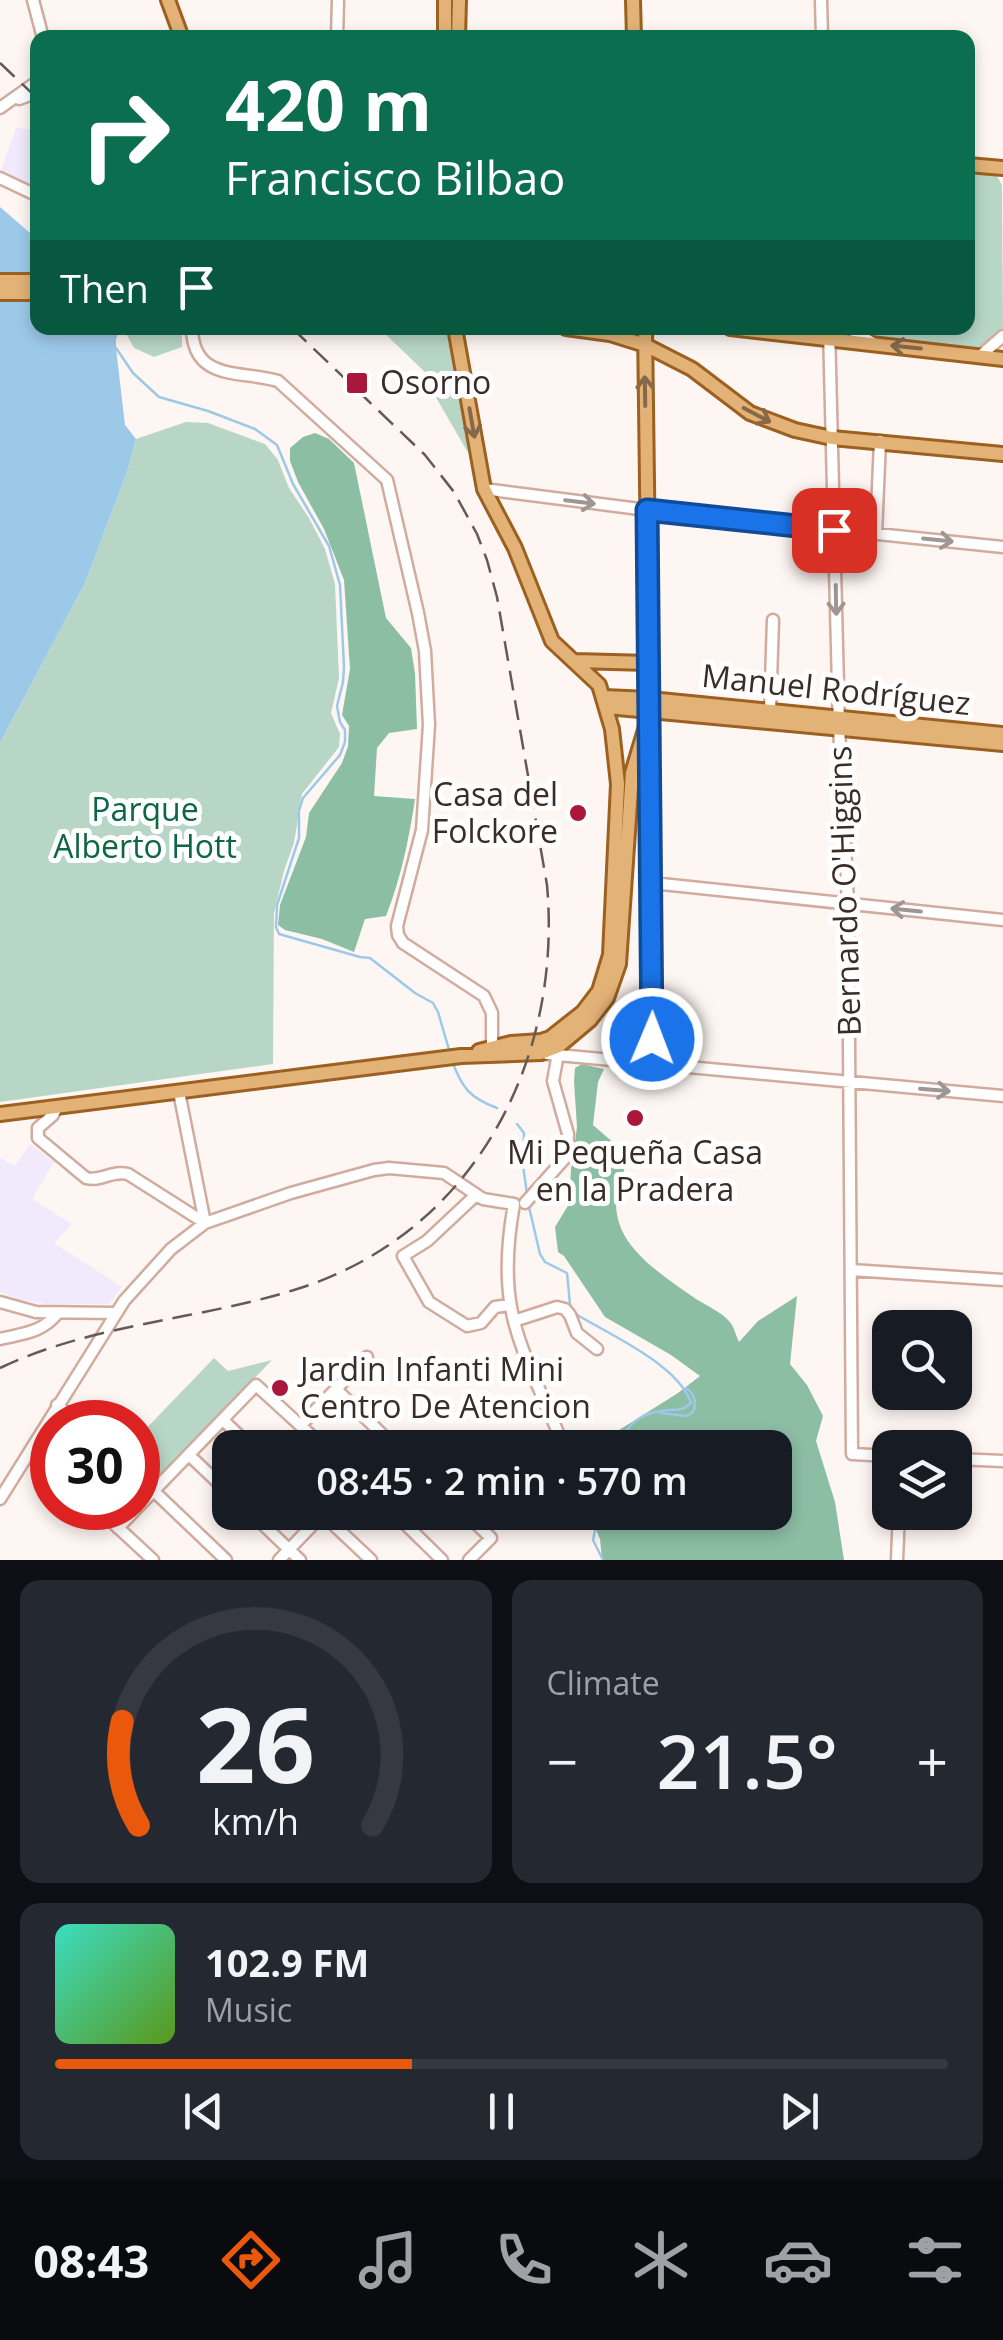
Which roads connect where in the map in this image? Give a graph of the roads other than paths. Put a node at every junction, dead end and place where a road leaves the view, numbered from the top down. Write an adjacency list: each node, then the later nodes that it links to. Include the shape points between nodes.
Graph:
1 (33, 0): 8 (street)
2 (168, 0): 9 (main road)
3 (338, 0): 10 (street)
4 (445, 0): 11 (main road)
5 (459, 0): 12 (main road)
6 (633, 0): 13 (main road)
7 (820, 0): 14 (street)
8 (41, 30)
9 (179, 30)
10 (338, 30)
11 (444, 30)
12 (458, 30)
13 (634, 30)
14 (822, 30)
15 (30, 86): 17 (street)
16 (30, 95): 17 (street)
17 (4, 105)
18 (996, 168): 19 (street)
19 (1003, 177)
20 (0, 178): 21 (street)
21 (30, 192)
22 (0, 280): 23 (main road)
23 (30, 281)
24 (0, 293): 25 (main road)
25 (30, 293)
26 (193, 335): 61 (street, via 208,364 278,382 387,480 422,632 429,711 422,830 398,935 484,996 492,1013)
27 (456, 335): 41 (main road, one-way to 41)
28 (613, 335): 35 (main road)
29 (645, 335): 35 (main road)
30 (829, 335): 38 (street, Bernardo O'Higgins)
31 (837, 335): 34 (main road)
32 (858, 335): 34 (street)
33 (1003, 336): 36 (street)
34 (874, 344): 36 (main road, one-way to 34)
35 (644, 345): 38 (main road, one-way to 38, via 692,368 750,413); 42 (main road, one-way to 35)
36 (980, 356): 37 (main road)
37 (1003, 358)
38 (832, 438): 39 (main road); 43 (street, Bernardo O'Higgins)
39 (880, 441): 40 (main road); 44 (street)
40 (1003, 454)
41 (484, 489): 42 (street, one-way to 42); 47 (main road, via 550,639)
42 (647, 510): 43 (street); 48 (main road)
43 (834, 530): 44 (street); 53 (street, Bernardo O'Higgins, one-way to 53)
44 (876, 534): 45 (street, one-way to 45)
45 (1003, 547)
46 (773, 620): 52 (street)
47 (573, 661): 48 (main road); 49 (main road)
48 (649, 663): 50 (main road)
49 (595, 680): 50 (main road, via 598,667 618,666 636,673); 51 (main road)
50 (650, 698): 51 (main road, Manuel Rodríguez); 52 (main road, Manuel Rodríguez); 53 (main road, Manuel Rodríguez); 54 (main road)
51 (605, 702): 59 (main road, via 619,798)
52 (770, 711): 53 (main road, Manuel Rodríguez)
53 (839, 722): 55 (main road, Manuel Rodríguez); 56 (main road, Manuel Rodríguez); 58 (street, Bernardo O'Higgins)
54 (647, 725): 57 (street); 59 (main road, via 632,773)
55 (1003, 734)
56 (1003, 744)
57 (652, 883): 58 (street); 65 (street)
58 (848, 903): 60 (street, one-way to 58); 67 (street, Bernardo O'Higgins)
59 (618, 908): 61 (main road, via 606,975 583,1012 544,1041); 62 (main road, via 619,964 607,998 560,1046)
60 (1003, 920)
61 (492, 1048): 64 (main road)
62 (541, 1053): 63 (street); 64 (main road)
63 (558, 1054): 65 (street); 73 (street, via 553,1080 568,1134 566,1157)
64 (460, 1056): 68 (main road)
65 (657, 1065): 66 (street); 67 (street)
66 (621, 1070)
67 (851, 1083): 69 (street, one-way to 69); 75 (street, Bernardo O'Higgins)
68 (181, 1094): 70 (main road); 74 (street)
69 (1003, 1096)
70 (57, 1107): 71 (main road); 74 (street, via 38,1128 38,1138 86,1178 128,1174)
71 (0, 1114)
72 (476, 1195): 73 (street); 74 (street, via 444,1172 382,1168); 78 (street, via 403,1256 428,1302 467,1326)
73 (523, 1202): 78 (street, via 510,1232)
74 (205, 1223): 80 (street, via 162,1258)
75 (852, 1270): 76 (street); 95 (street, Bernardo O'Higgins, via 852,1454)
76 (1003, 1280)
77 (0, 1302): 79 (street)
78 (510, 1305): 81 (street)
79 (58, 1313): 80 (street); 82 (street, via 38,1330)
80 (115, 1313): 86 (street)
81 (514, 1321): 83 (street, via 565,1309 577,1333); 92 (street)
82 (0, 1339)
83 (596, 1349)
84 (367, 1357): 85 (street)
85 (336, 1389): 88 (street); 91 (street)
86 (60, 1400)
87 (222, 1420): 88 (street, via 256,1385); 89 (street); 94 (street)
88 (302, 1425): 90 (street)
89 (233, 1430)
90 (307, 1430)
91 (376, 1430)
92 (557, 1430)
93 (30, 1450): 101 (street)
94 (189, 1455): 98 (street); 99 (street)
95 (872, 1455)
96 (972, 1460): 97 (street)
97 (1003, 1461)
98 (212, 1477)
99 (160, 1484)
100 (160, 1496): 111 (street)
101 (0, 1499)
102 (120, 1530): 110 (street)
103 (268, 1530): 109 (street)
104 (307, 1530): 109 (street)
105 (340, 1530): 114 (street)
106 (411, 1530): 115 (street)
107 (483, 1530): 116 (street, via 491,1538)
108 (898, 1530): 117 (street)
109 (289, 1550): 112 (street); 113 (street)
110 (153, 1560)
111 (226, 1560)
112 (279, 1560)
113 (300, 1560)
114 (371, 1560)
115 (442, 1560)
116 (469, 1560)
117 (897, 1560)

